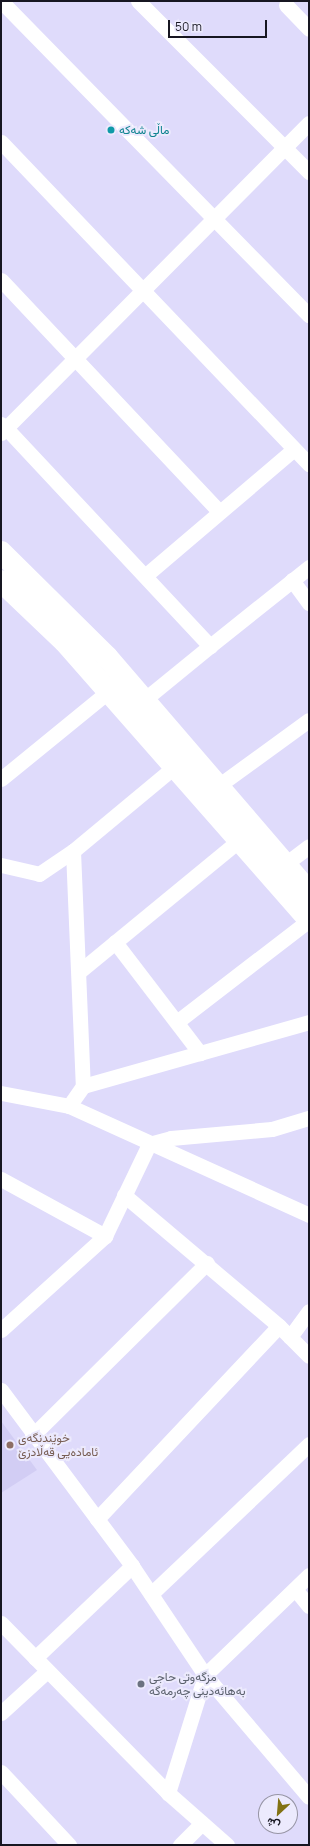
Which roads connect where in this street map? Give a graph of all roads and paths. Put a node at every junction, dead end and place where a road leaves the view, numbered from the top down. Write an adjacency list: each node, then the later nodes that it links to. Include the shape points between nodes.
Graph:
1 (1, 1): 9 (street)
2 (138, 1): 7 (street)
3 (286, 6): 4 (street)
4 (309, 29)
5 (309, 123): 7 (street)
6 (1, 142): 11 (street)
7 (284, 147): 8 (street); 9 (street)
8 (309, 172)
9 (214, 217): 11 (street); 12 (street)
10 (1, 280): 13 (street)
11 (143, 286): 13 (street); 15 (street)
12 (309, 314)
13 (73, 357): 14 (street); 17 (street)
14 (2, 428): 20 (street)
15 (293, 450): 16 (street); 17 (street)
16 (309, 464)
17 (219, 511): 20 (street)
18 (1, 552): 26 (main road)
19 (309, 567): 21 (street)
20 (146, 575): 24 (street)
21 (292, 580): 23 (street); 24 (street)
22 (1, 581): 25 (main road, via 65,642)
23 (309, 603)
24 (210, 646): 26 (street)
25 (109, 692): 28 (main road); 29 (street)
26 (145, 699): 30 (main road)
27 (309, 720): 30 (street)
28 (174, 767): 31 (main road); 33 (street)
29 (1, 778)
30 (218, 786): 35 (main road)
31 (238, 841): 37 (main road); 38 (street)
32 (309, 846): 35 (street)
33 (73, 851): 34 (street, via 39,874); 39 (street)
34 (1, 865)
35 (284, 865): 36 (main road)
36 (309, 892)
37 (309, 920): 40 (street)
38 (115, 942): 39 (street); 40 (street)
39 (80, 971): 43 (street)
40 (178, 1021): 42 (street)
41 (309, 1022): 42 (street)
42 (200, 1053): 43 (street)
43 (83, 1086): 45 (street)
44 (1, 1093): 45 (street)
45 (69, 1106): 47 (street)
46 (309, 1118): 47 (street, via 272,1129 171,1138)
47 (149, 1144): 49 (street); 50 (street)
48 (4, 1185): 51 (street)
49 (124, 1195): 51 (street); 52 (street)
50 (309, 1215)
51 (105, 1236): 54 (street)
52 (207, 1262): 55 (street); 58 (street)
53 (309, 1310): 55 (street)
54 (1, 1330)
55 (284, 1331): 56 (street); 60 (street)
56 (309, 1356)
57 (1, 1390): 58 (street)
58 (32, 1436): 60 (street)
59 (309, 1444): 64 (street)
60 (97, 1519): 61 (street)
61 (132, 1566): 64 (street); 67 (street)
62 (309, 1575): 63 (street)
63 (295, 1589): 65 (street); 69 (street)
64 (151, 1594): 69 (street)
65 (309, 1606)
66 (1, 1623): 67 (street)
67 (35, 1658): 68 (street)
68 (48, 1671): 70 (street); 72 (street)
69 (205, 1674): 72 (street); 73 (street)
70 (1, 1713)
71 (1, 1772): 75 (street)
72 (168, 1793): 74 (street)
73 (308, 1794)
74 (202, 1823): 76 (street); 77 (street)
75 (63, 1843)
76 (180, 1845)
77 (227, 1845)

